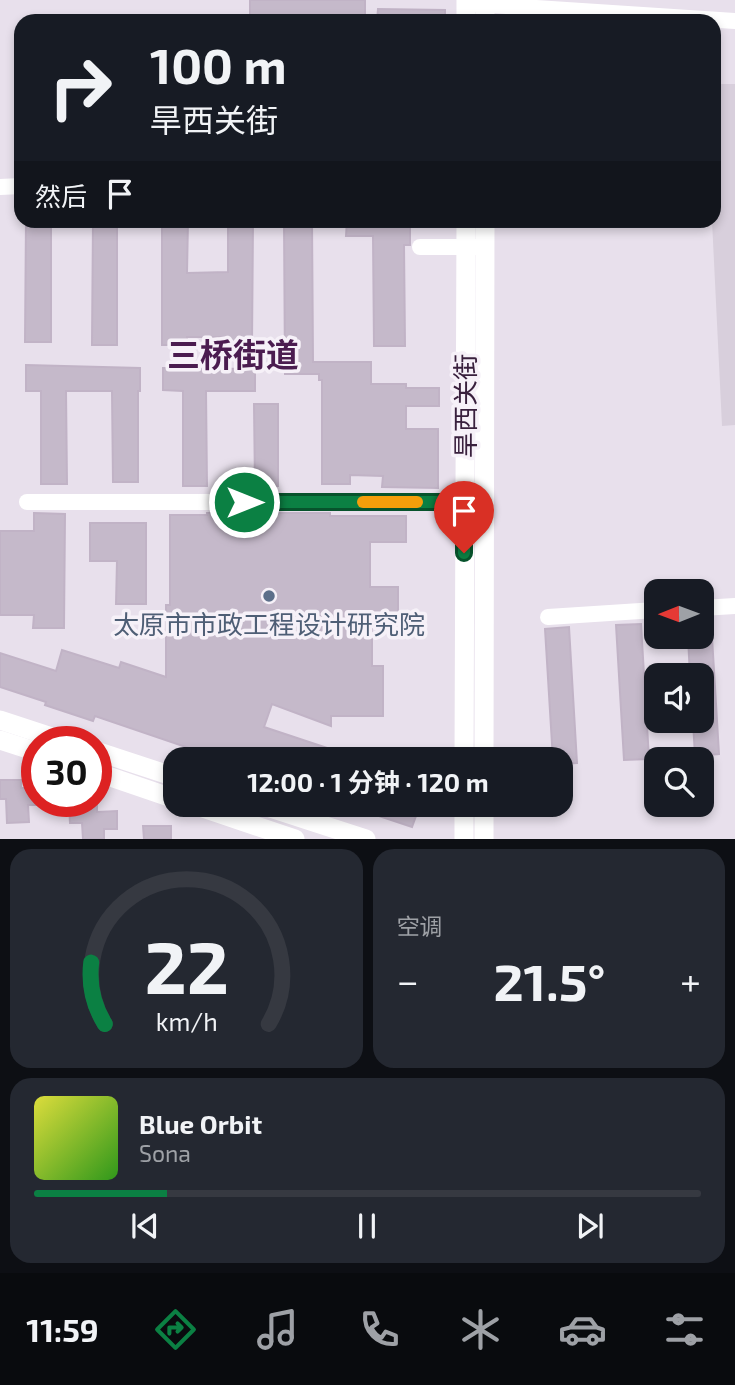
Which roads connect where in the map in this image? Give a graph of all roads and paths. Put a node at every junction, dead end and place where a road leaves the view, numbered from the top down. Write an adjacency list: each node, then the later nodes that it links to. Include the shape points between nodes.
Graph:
1 (476, 8): 2 (street)
2 (606, 14)
3 (469, 228): 6 (main road, 旱西关街)
4 (482, 228): 6 (main road, 旱西关街)
5 (420, 247): 6 (street)
6 (475, 247): 8 (main road, 旱西关街); 18 (main road, 旱西关街)
7 (27, 502): 8 (street)
8 (464, 502): 17 (main road, 旱西关街)
9 (735, 606): 10 (street)
10 (714, 607)
11 (644, 611): 12 (street)
12 (548, 617)
13 (0, 720): 14 (main road)
14 (21, 727)
15 (0, 740): 16 (main road)
16 (21, 747)
17 (464, 747)
18 (484, 747)
19 (112, 756): 20 (main road)
20 (163, 773)
21 (112, 777): 22 (main road)
22 (163, 795)
23 (230, 817): 27 (main road)
24 (298, 817): 28 (main road)
25 (464, 817): 29 (main road)
26 (484, 817): 30 (main road)
27 (295, 839)
28 (366, 839)
29 (464, 839)
30 (484, 839)

